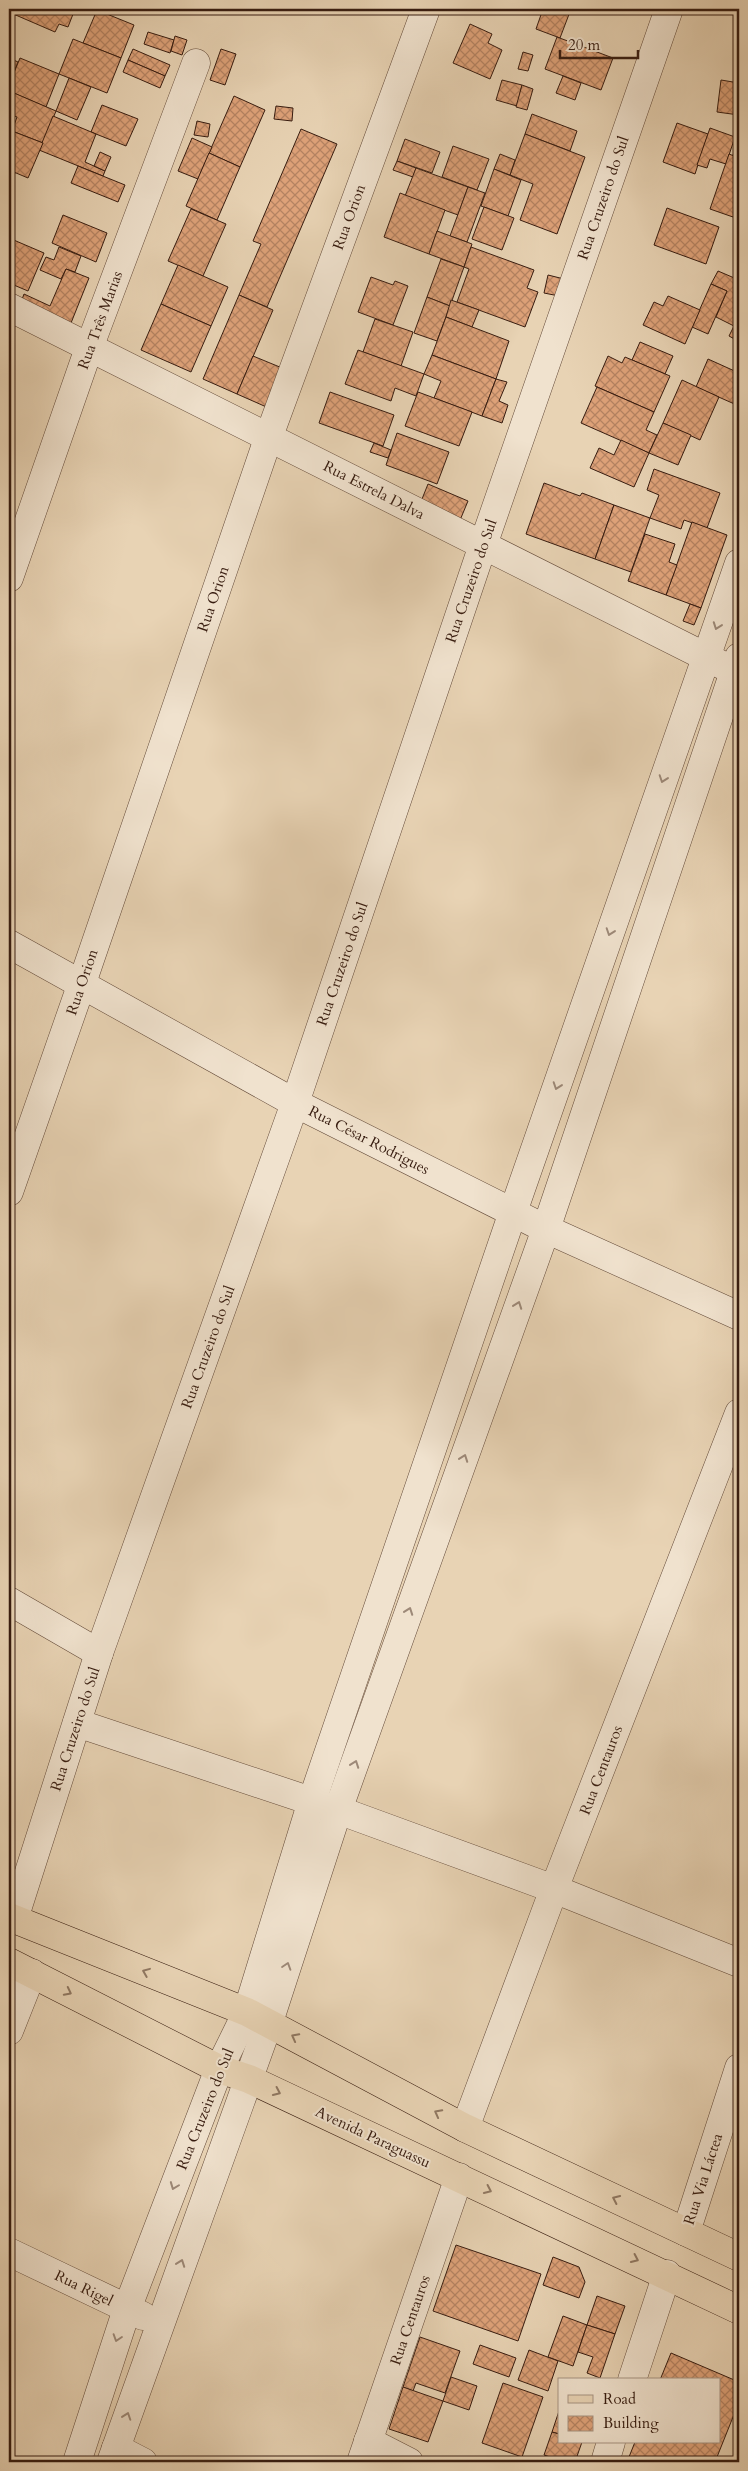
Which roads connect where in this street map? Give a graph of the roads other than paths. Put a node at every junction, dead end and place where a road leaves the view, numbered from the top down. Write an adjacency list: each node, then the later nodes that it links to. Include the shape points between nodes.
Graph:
1 (426, 9): 6 (street, Rua Orion)
2 (669, 9): 7 (street, Rua Cruzeiro do Sul)
3 (196, 63): 5 (street, Rua Três Marias)
4 (9, 307): 5 (street, Rua Estrela Dalva)
5 (90, 348): 6 (street, Rua Estrela Dalva); 9 (street, Rua Três Marias)
6 (268, 436): 7 (street, Rua Estrela Dalva); 15 (street, Rua Orion)
7 (483, 545): 10 (street, Rua Estrela Dalva); 16 (street, Rua Cruzeiro do Sul)
8 (739, 563): 10 (street, Rua Cruzeiro do Sul, one-way to 10)
9 (9, 578)
10 (706, 657): 11 (street, Rua Estrela Dalva); 12 (street, Rua Cruzeiro do Sul, one-way to 12)
11 (738, 667): 13 (street, Rua Cruzeiro do Sul)
12 (642, 841): 13 (street); 18 (street, Rua Cruzeiro do Sul, one-way to 18)
13 (673, 853): 19 (street, Rua Cruzeiro do Sul)
14 (9, 944): 15 (street, Rua César Rodrigues)
15 (82, 983): 16 (street, Rua César Rodrigues); 17 (street, Rua Orion)
16 (295, 1103): 18 (street, Rua César Rodrigues); 25 (street, Rua Cruzeiro do Sul)
17 (9, 1192)
18 (512, 1212): 19 (street, Rua César Rodrigues); 22 (street, Rua Cruzeiro do Sul)
19 (546, 1229): 20 (street, Rua César Rodrigues); 23 (street, Rua Cruzeiro do Sul, one-way to 19)
20 (739, 1316)
21 (739, 1413): 29 (street, Rua Centauros)
22 (424, 1473): 23 (street); 27 (street, Rua Cruzeiro do Sul)
23 (454, 1486): 28 (street, Rua Cruzeiro do Sul, one-way to 23)
24 (9, 1601): 25 (street)
25 (99, 1653): 26 (street, Rua Cruzeiro do Sul)
26 (77, 1723): 27 (street); 30 (street, Rua Cruzeiro do Sul)
27 (312, 1802): 28 (street); 33 (street, Rua Cruzeiro do Sul)
28 (338, 1810): 29 (street); 33 (street, Rua Cruzeiro do Sul, one-way to 28)
29 (554, 1889): 31 (street); 38 (street, Rua Centauros)
30 (11, 1918): 33 (main road, one-way to 30)
31 (739, 1963)
32 (20, 1968): 34 (street); 36 (main road, Avenida Paraguassu, one-way to 36)
33 (258, 2017): 36 (street, Rua Cruzeiro do Sul); 37 (street, Rua Cruzeiro do Sul); 38 (main road, one-way to 33)
34 (9, 2031)
35 (739, 2068): 40 (street, Rua Via Láctea)
36 (219, 2069): 37 (main road, Avenida Paraguassu); 44 (street, Rua Cruzeiro do Sul, one-way to 44)
37 (249, 2078): 39 (main road, Avenida Paraguassu, one-way to 39); 46 (street, Rua Cruzeiro do Sul, one-way to 37)
38 (465, 2128): 40 (main road, one-way to 38)
39 (459, 2177): 43 (main road, Avenida Paraguassu, one-way to 43); 49 (street, Rua Centauros)
40 (686, 2232): 42 (main road)
41 (9, 2252): 44 (street, Rua Rigel)
42 (739, 2257)
43 (667, 2274): 45 (main road, Avenida Paraguassu); 47 (street)
44 (127, 2309): 46 (street, Rua Rigel); 51 (street, Rua Cruzeiro do Sul, one-way to 51)
45 (739, 2310)
46 (159, 2322): 50 (street, Rua Cruzeiro do Sul, one-way to 46)
47 (633, 2378)
48 (610, 2444): 54 (street)
49 (365, 2452): 53 (street)
50 (113, 2455): 52 (street)
51 (77, 2462)
52 (143, 2462)
53 (409, 2462)
54 (605, 2462)

